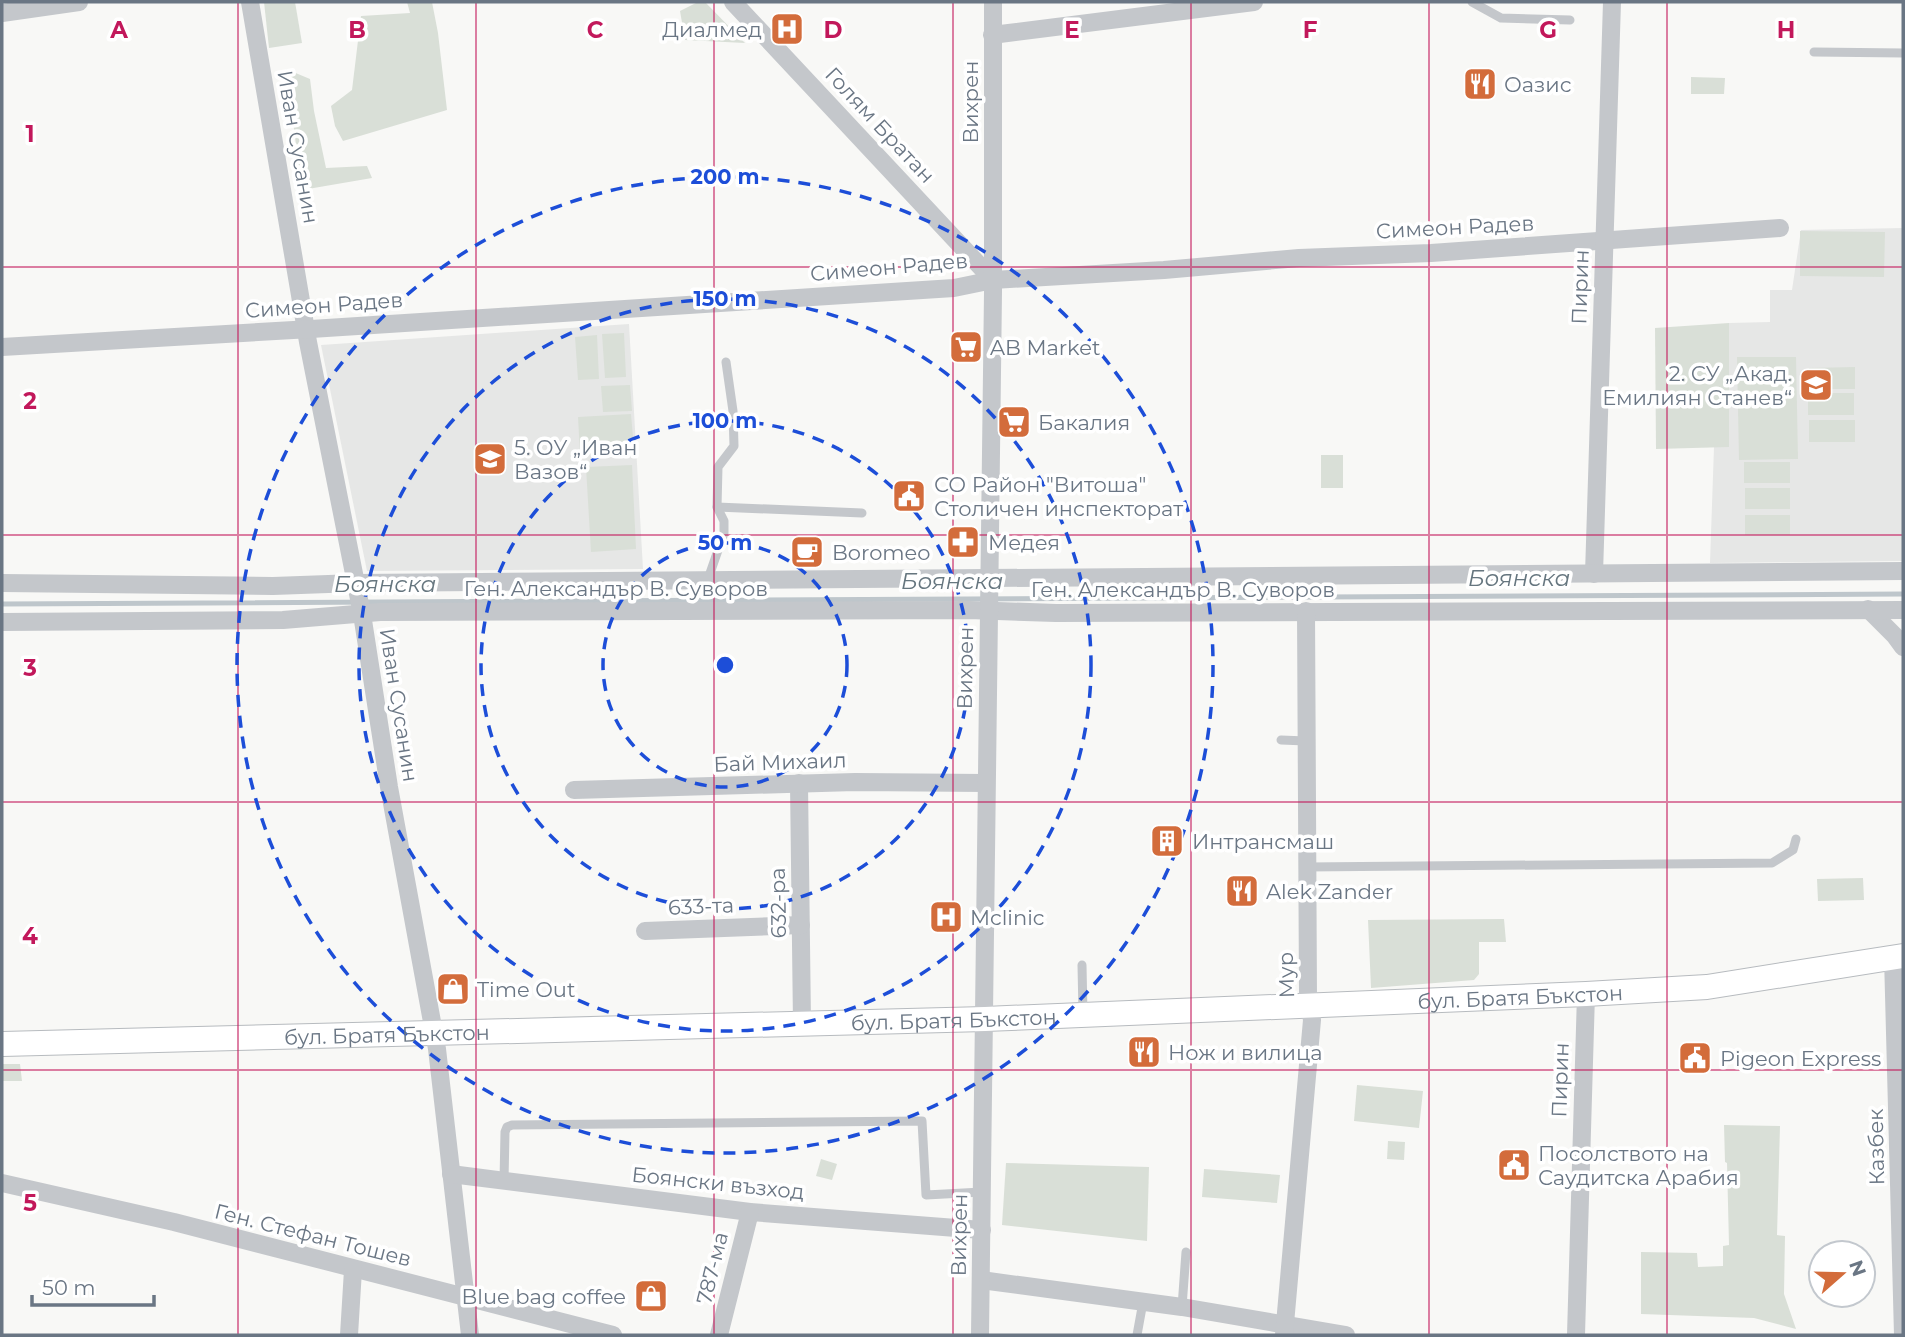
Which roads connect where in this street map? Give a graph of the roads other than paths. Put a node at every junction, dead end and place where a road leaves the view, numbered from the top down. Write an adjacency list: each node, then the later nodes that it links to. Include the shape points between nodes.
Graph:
1 (79, 2): 8 (street)
2 (250, 2): 16 (street, Иван Сусанин)
3 (733, 2): 15 (street, Голям Братан)
4 (993, 2): 10 (street, Вихрен)
5 (1254, 2): 10 (street)
6 (1472, 2): 9 (lane, via 1501,18)
7 (1612, 2): 14 (street, Пирин)
8 (2, 13)
9 (1570, 20)
10 (992, 35): 15 (street, Вихрен)
11 (1814, 52): 12 (lane)
12 (1903, 53)
13 (1780, 228): 14 (street, Симеон Радев)
14 (1604, 240): 15 (street, Симеон Радев); 22 (street, Пирин)
15 (993, 280): 16 (street, Симеон Радев, via 954,288); 23 (street, Вихрен)
16 (306, 330): 17 (street, Симеон Радев); 26 (street, Иван Сусанин)
17 (2, 347)
18 (726, 362): 19 (lane, via 734,446 718,467)
19 (717, 507): 20 (lane); 24 (lane, via 724,533)
20 (862, 513)
21 (1903, 571): 22 (street, Ген. Александър В. Суворов)
22 (1594, 574): 23 (street, Ген. Александър В. Суворов)
23 (988, 576): 24 (street, Ген. Александър В. Суворов); 29 (street, Вихрен)
24 (708, 579): 26 (street, Ген. Александър В. Суворов)
25 (2, 583): 26 (street, Ген. Александър В. Суворов)
26 (356, 583): 31 (street, Иван Сусанин)
27 (1868, 609): 28 (street, Ген. Александър В. Суворов); 30 (street, Ген. Александър В. Суворов, via 1800,616); 33 (street)
28 (1903, 610)
29 (989, 611): 30 (street, Ген. Александър В. Суворов); 31 (street, Ген. Александър В. Суворов); 37 (street, Вихрен)
30 (1306, 611): 35 (street, Мур)
31 (362, 614): 32 (street, Ген. Александър В. Суворов, via 283,620); 50 (street, Иван Сусанин)
32 (2, 622)
33 (1903, 648)
34 (1282, 740): 35 (lane)
35 (1306, 741): 40 (street, Мур)
36 (799, 783): 37 (street, Бай Михаил); 38 (street, Бай Михаил); 41 (street, 632-ра)
37 (986, 783): 48 (street, Вихрен)
38 (574, 790)
39 (1797, 839): 40 (lane, via 1793,850 1772,863)
40 (1306, 867): 46 (street, Мур)
41 (801, 925): 42 (street, 633-та); 49 (street, 632-ра)
42 (645, 931)
43 (1898, 956): 45 (street, бул. Братя Бъкстон, via 1707,987); 73 (street, Казбек)
44 (1082, 965): 47 (lane)
45 (1586, 994): 46 (street, бул. Братя Бъкстон); 72 (street, Пирин)
46 (1309, 1006): 47 (street, бул. Братя Бъкстон); 64 (street, Мур, via 1312,1020)
47 (1083, 1016): 48 (street, бул. Братя Бъкстон)
48 (985, 1019): 49 (street, бул. Братя Бъкстон); 55 (street, Вихрен)
49 (802, 1023): 50 (street, бул. Братя Бъкстон)
50 (434, 1033): 51 (street, бул. Братя Бъкстон); 52 (street, Иван Сусанин)
51 (2, 1044)
52 (451, 1174): 53 (street, Боянски възход); 61 (street, Иван Сусанин)
53 (504, 1181): 55 (lane, via 505,1132 512,1125 922,1121 926,1195); 56 (street, Боянски възход)
54 (2, 1183): 59 (street, Ген. Стефан Тошев, via 174,1222)
55 (982, 1192): 57 (street, Вихрен)
56 (750, 1212): 57 (street, Боянски възход); 68 (street, 787-ма)
57 (982, 1230): 60 (street, Вихрен)
58 (1186, 1252): 63 (lane)
59 (353, 1270): 61 (street, Ген. Стефан Тошев); 65 (street)
60 (981, 1280): 62 (street); 69 (street, Вихрен)
61 (465, 1296): 66 (street, Иван Сусанин); 67 (street, Ген. Стефан Тошев)
62 (1143, 1302): 63 (street); 70 (lane)
63 (1182, 1307): 64 (street)
64 (1285, 1331): 71 (street)
65 (349, 1335)
66 (470, 1335)
67 (613, 1335)
68 (719, 1335)
69 (980, 1335)
70 (1137, 1335)
71 (1346, 1335)
72 (1576, 1335)
73 (1903, 1335)

